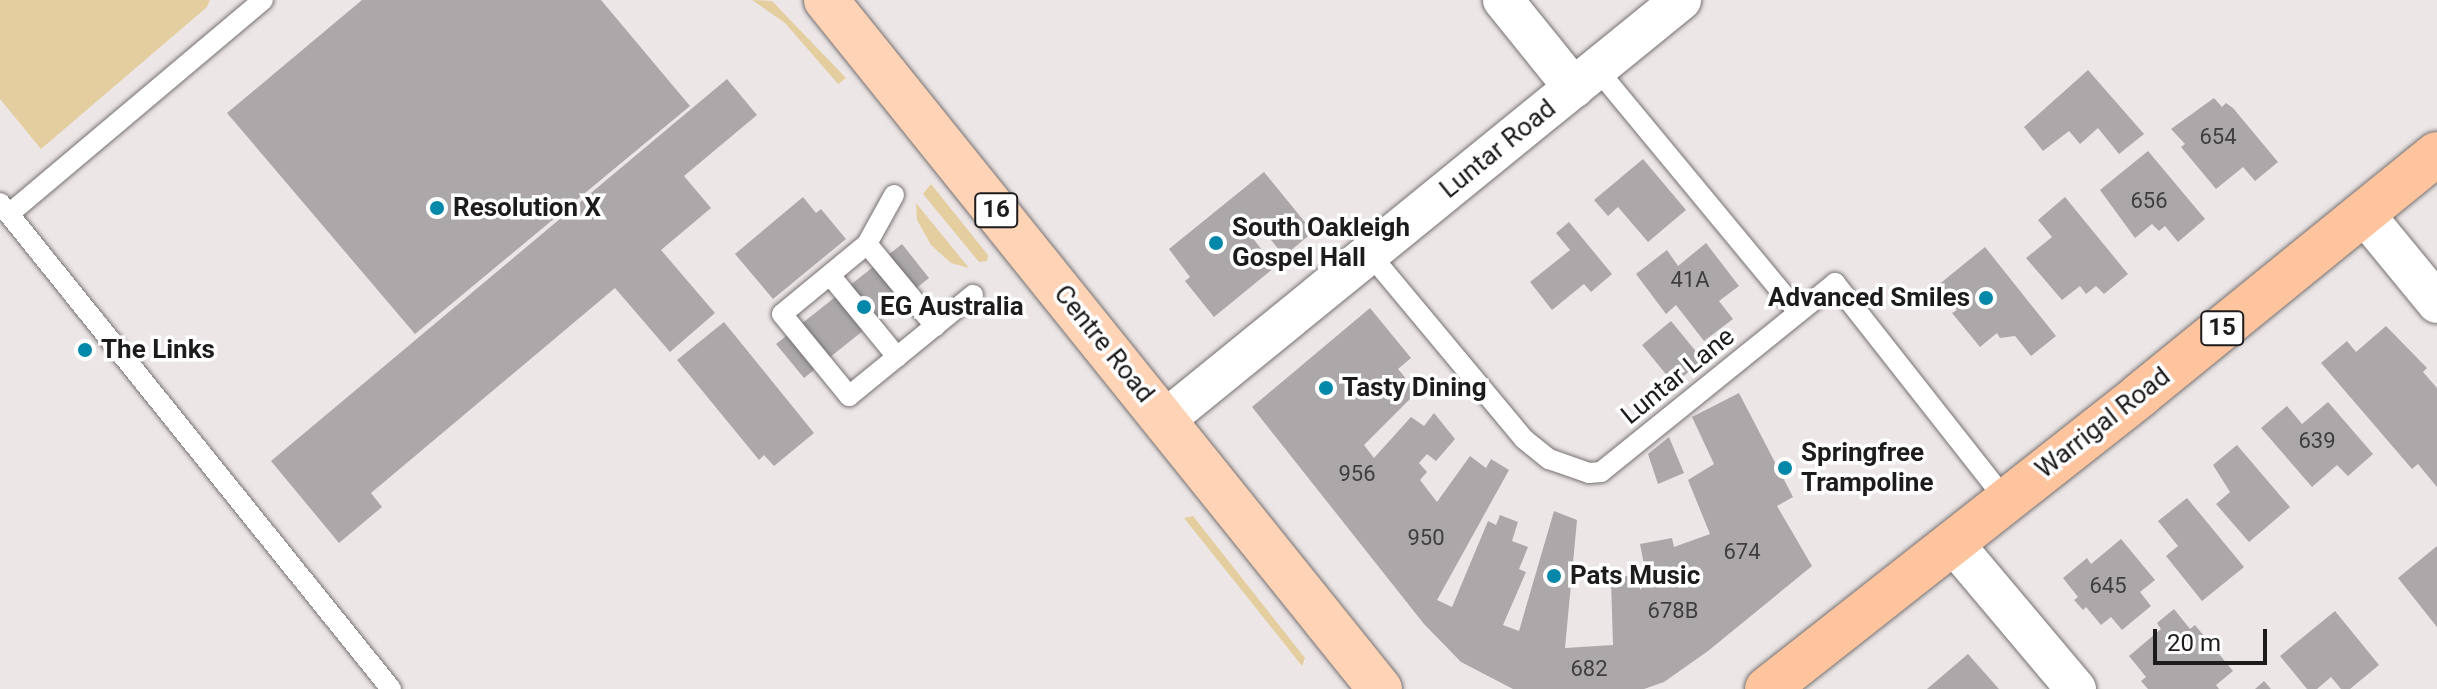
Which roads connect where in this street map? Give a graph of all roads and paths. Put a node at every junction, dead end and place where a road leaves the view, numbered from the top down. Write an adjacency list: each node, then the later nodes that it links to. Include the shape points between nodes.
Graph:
1 (263, 0): 8 (lane)
2 (826, 0): 18 (main road, Centre Road / 16)
3 (1503, 0): 5 (street)
4 (1681, 0): 5 (street, Luntar Road)
5 (1585, 78): 11 (street, Luntar Road); 15 (lane)
6 (2437, 154): 9 (highway, Warrigal Road / 15)
7 (894, 195): 10 (lane)
8 (5, 208): 22 (lane)
9 (2364, 214): 14 (street); 19 (highway, Warrigal Road / 15)
10 (867, 244): 12 (lane); 16 (lane)
11 (1369, 253): 15 (lane, Luntar Lane, via 1524,439 1549,459 1589,473 1601,472); 18 (street, Luntar Road)
12 (830, 275): 17 (lane); 17 (lane, via 782,314 849,396)
13 (973, 295): 16 (lane)
14 (2437, 303)
15 (1798, 312): 19 (lane, Luntar Lane, via 1835,283)
16 (935, 326): 17 (lane)
17 (897, 357)
18 (1166, 419): 21 (main road, Centre Road / 16)
19 (2006, 500): 20 (highway, Warrigal Road / 15)
20 (1953, 543): 24 (highway, Warrigal Road / 15); 25 (street)
21 (1374, 681): 23 (main road)
22 (391, 689)
23 (1408, 689)
24 (1767, 689)
25 (2076, 689)

